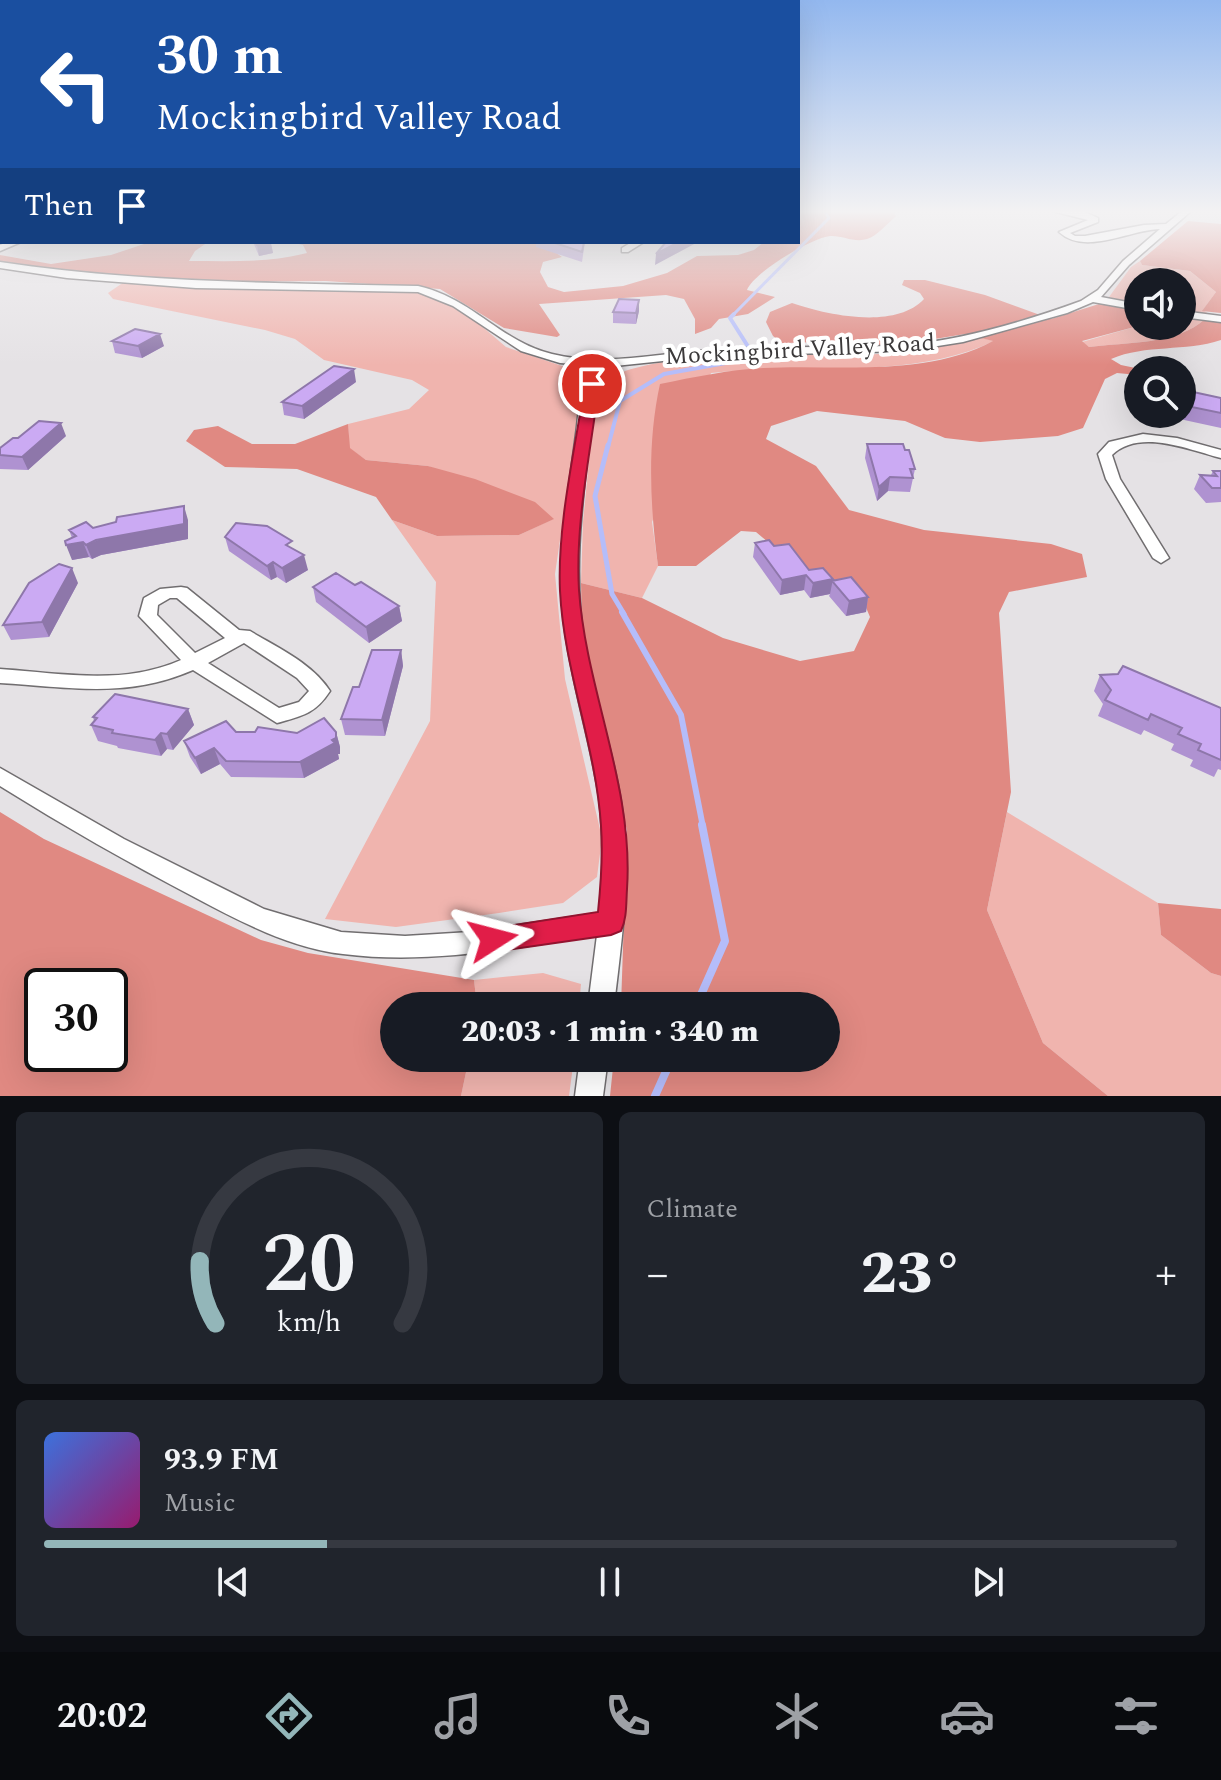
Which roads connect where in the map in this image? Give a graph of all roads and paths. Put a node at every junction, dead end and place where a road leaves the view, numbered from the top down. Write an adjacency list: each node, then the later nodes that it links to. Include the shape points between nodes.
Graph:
1 (1126, 263): 3 (street, Mockingbird Valley Road)
2 (0, 265): 7 (street, Mockingbird Valley Road, via 196,285 418,289 448,297 545,356)
3 (1093, 299): 4 (street); 7 (street, Mockingbird Valley Road, via 1003,328 920,346 711,353)
4 (1124, 305)
5 (1196, 316): 6 (street)
6 (1221, 319)
7 (612, 363): 14 (street, via 597,372 588,395 570,546 579,665 613,824)
8 (1221, 454): 9 (street, via 1154,439 1109,447 1106,465)
9 (1161, 558)
10 (241, 637): 11 (street); 11 (street, via 181,592 166,593 150,602 148,616); 11 (street, via 304,673 320,691 306,707 277,716)
11 (192, 661): 12 (street, via 126,682)
12 (0, 676)
13 (0, 776): 14 (street, via 116,846 258,918 341,943 470,943)
14 (611, 922): 15 (street)
15 (603, 992)
16 (592, 1072): 17 (street)
17 (589, 1096)

